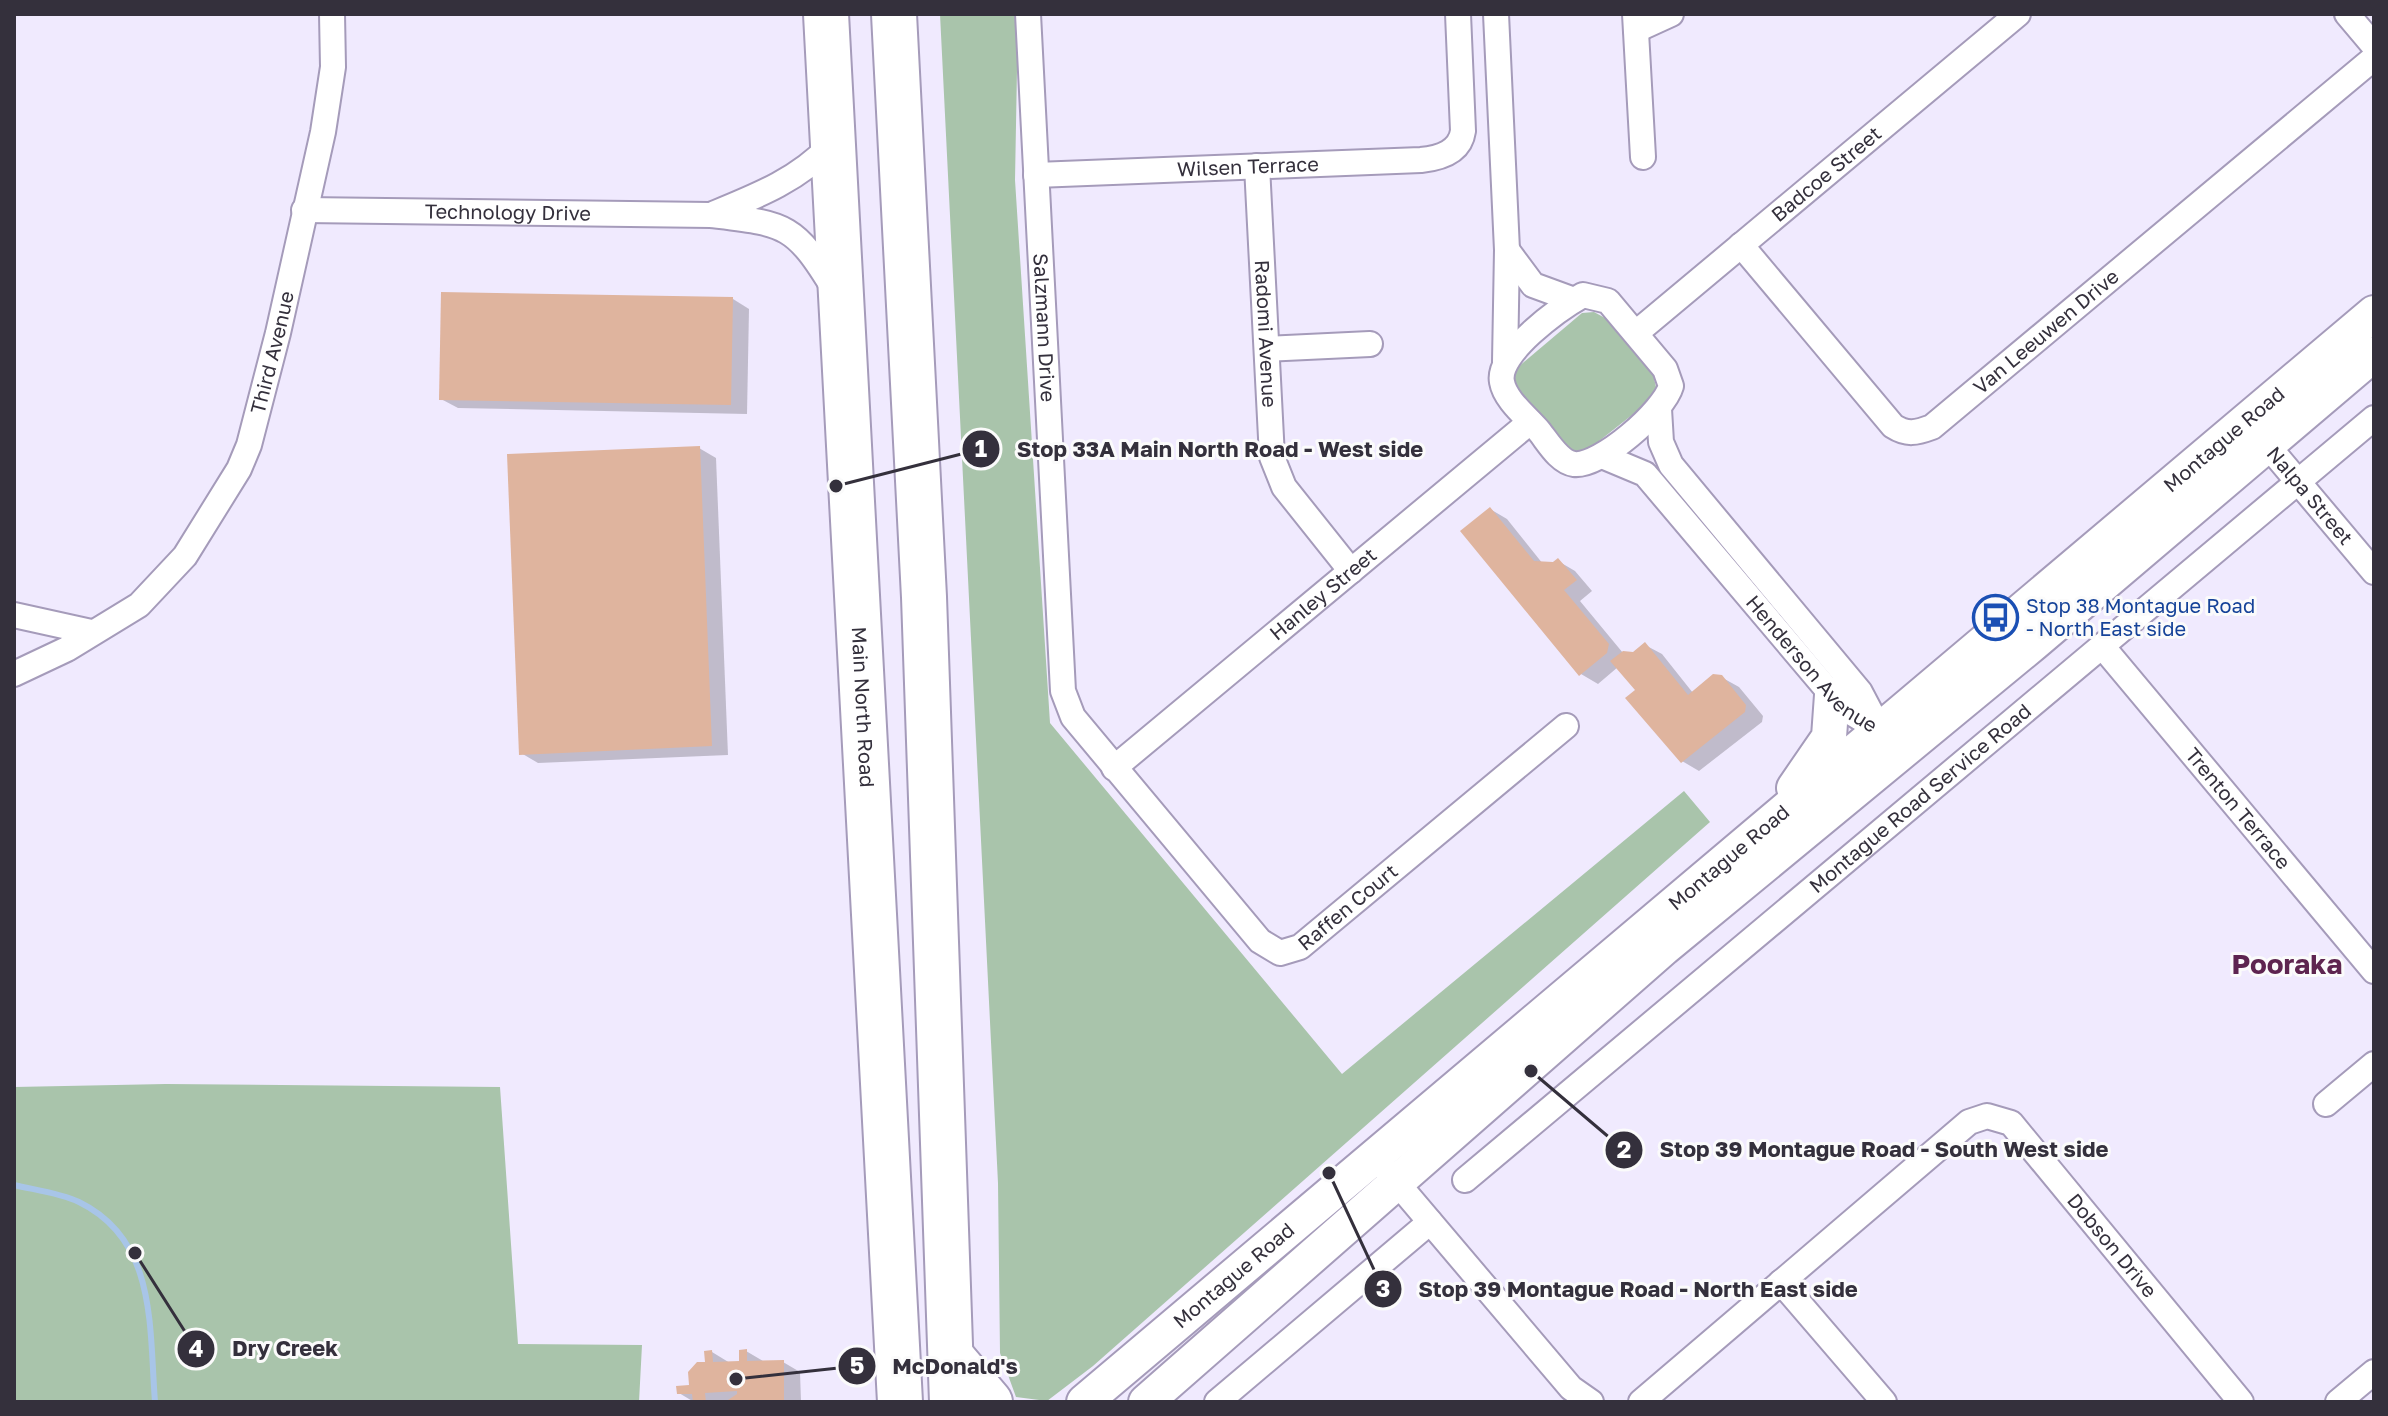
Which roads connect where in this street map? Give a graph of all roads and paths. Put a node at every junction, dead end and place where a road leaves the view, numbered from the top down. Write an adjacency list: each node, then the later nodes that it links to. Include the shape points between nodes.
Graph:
1 (332, 14): 17 (street, Third Avenue, via 330,95)
2 (826, 14): 13 (highway, Main North Road)
3 (894, 14): 53 (highway, via 924,597)
4 (1028, 14): 16 (street, Salzmann Drive)
5 (1458, 14): 15 (street, Wilsen Terrace, via 1463,131 1457,146 1430,159)
6 (1496, 14): 20 (street)
7 (1671, 14): 10 (street)
8 (2018, 14): 19 (street, Badcoe Street)
9 (2347, 14): 11 (street)
10 (1636, 22): 14 (street)
11 (2374, 46)
12 (2374, 58): 19 (street, Van Leeuwen Drive, via 1923,430 1909,434 1893,426)
13 (831, 145): 18 (street, Technology Drive, via 788,181); 21 (highway, Main North Road)
14 (1643, 157)
15 (1257, 166): 16 (street, Wilsen Terrace); 26 (street, Radomi Avenue)
16 (1036, 175): 44 (street, Salzmann Drive, via 1063,691 1073,717)
17 (304, 210): 18 (street, Technology Drive); 38 (street, Third Avenue, via 278,333 239,469 167,579 139,605)
18 (711, 215): 21 (street, Technology Drive, via 786,229 812,253)
19 (1741, 245): 24 (street, Badcoe Street)
20 (1507, 250): 22 (street, via 1533,285); 28 (street)
21 (838, 296): 55 (highway, Main North Road)
22 (1574, 300): 24 (street, via 1600,297); 28 (street)
23 (2374, 313): 32 (main road, Montague Road)
24 (1636, 333): 29 (street, via 1669,377 1668,395)
25 (1370, 344): 26 (street)
26 (1267, 349): 35 (street, Radomi Avenue, via 1277,473)
27 (2374, 354): 32 (main road, Montague Road)
28 (1505, 362): 31 (street, via 1502,382 1507,395)
29 (1659, 409): 33 (street); 43 (street, Henderson Avenue, via 1661,442 1671,465 1860,692)
30 (2374, 418): 34 (street, Montague Road Service Road)
31 (1530, 422): 33 (street, via 1569,464); 35 (street, Hanley Street)
32 (2257, 433): 34 (street, Nalpa Street); 43 (main road, Montague Road)
33 (1602, 456): 41 (street, Henderson Avenue, via 1645,474)
34 (2298, 482): 36 (street, Nalpa Street); 39 (street, Montague Road Service Road)
35 (1351, 571): 44 (street, Hanley Street)
36 (2374, 572)
37 (14, 615): 38 (street)
38 (91, 632): 40 (street, Third Avenue)
39 (2102, 646): 46 (street, Trenton Terrace); 50 (street, Montague Road Service Road)
40 (14, 674)
41 (1832, 695): 43 (street, Henderson Avenue); 45 (main road, via 1829,737)
42 (1566, 726): 44 (street, Raffen Court, via 1300,947 1280,953 1260,941)
43 (1890, 742): 45 (main road, Montague Road); 49 (main road, Montague Road, via 1664,948)
44 (1114, 768)
45 (1768, 824): 49 (main road, Montague Road)
46 (2374, 971)
47 (2374, 1064): 48 (street)
48 (2326, 1104)
49 (1385, 1168): 51 (street); 58 (main road, Montague Road); 59 (main road, Montague Road)
50 (1465, 1180)
51 (1430, 1222): 60 (street); 61 (street, via 1571,1388)
52 (1781, 1282): 62 (street, Dobson Drive); 63 (street); 64 (street, Dobson Drive, via 1969,1122 1987,1116 2011,1123)
53 (951, 1356): 56 (highway); 57 (highway)
54 (2374, 1372): 65 (street)
55 (900, 1402)
56 (952, 1402)
57 (990, 1402)
58 (1084, 1402)
59 (1146, 1402)
60 (1217, 1402)
61 (1591, 1402)
62 (1641, 1402)
63 (1884, 1402)
64 (2241, 1402)
65 (2338, 1402)

